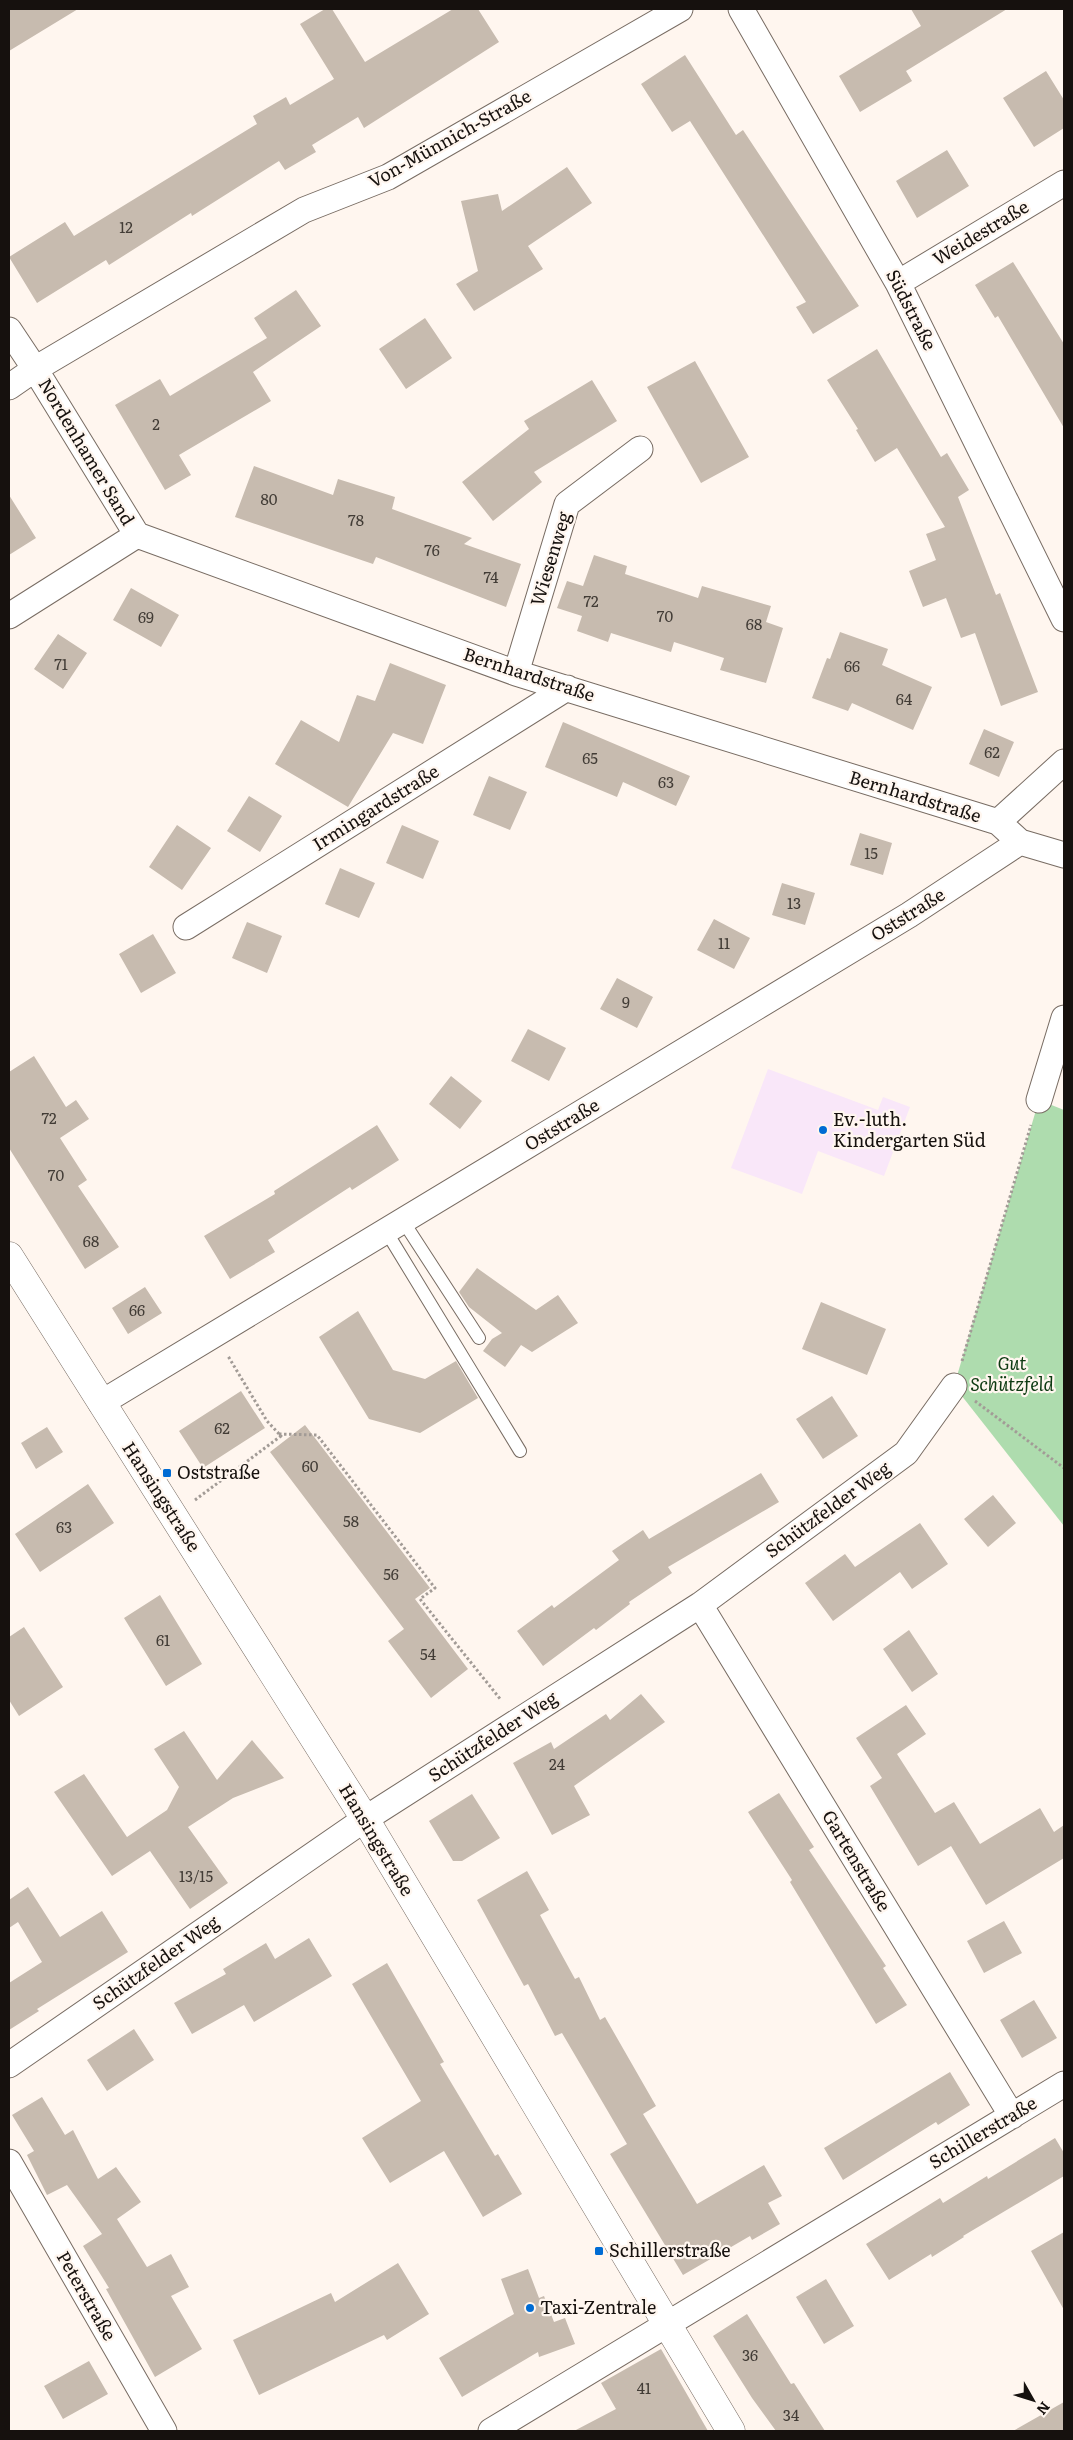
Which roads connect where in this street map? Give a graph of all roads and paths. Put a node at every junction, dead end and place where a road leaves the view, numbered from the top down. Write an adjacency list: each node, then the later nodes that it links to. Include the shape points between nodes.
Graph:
1 (680, 9): 6 (street, Von-Münnich-Straße, via 388,177 304,210)
2 (741, 9): 4 (street, Südstraße)
3 (1064, 184): 4 (street, Weidestraße)
4 (898, 284): 11 (street, Südstraße)
5 (9, 330): 6 (street, Nordenhamer Sand)
6 (35, 369): 7 (street, Nordenhamer Sand); 9 (street, Nordenhamer Sand)
7 (9, 387)
8 (640, 450): 12 (street, Wiesenweg, via 567,504)
9 (137, 535): 10 (street); 12 (street, Bernhardstraße)
10 (9, 616)
11 (1064, 619)
12 (516, 672): 13 (street, Bernhardstraße)
13 (567, 688): 15 (street, Bernhardstraße); 18 (street, Irmingardstraße)
14 (1064, 762): 15 (street)
15 (998, 822): 16 (street, Bernhardstraße)
16 (1020, 842): 17 (street, Bernhardstraße); 21 (street, Oststraße, via 909,915)
17 (1064, 855)
18 (186, 927)
19 (1064, 1018): 20 (street)
20 (1039, 1100): 25 (path)
21 (394, 1226): 23 (street, Oststraße); 24 (lane); 28 (lane)
22 (9, 1256): 26 (street, Hansingstraße)
23 (215, 1334): 26 (street, Oststraße); 27 (path)
24 (479, 1338)
25 (954, 1386): 29 (path); 31 (street, Schützfelder Weg, via 906,1452)
26 (101, 1403): 30 (street, Hansingstraße)
27 (279, 1434): 30 (path, via 281,1436); 32 (path, via 317,1434 435,1588 420,1599)
28 (520, 1450)
29 (1064, 1468)
30 (174, 1516): 33 (street, Hansingstraße)
31 (700, 1605): 32 (street, Schützfelder Weg); 36 (street, Gartenstraße)
32 (517, 1721): 33 (street, Schützfelder Weg)
33 (364, 1819): 34 (street, Schützfelder Weg); 38 (street, Hansingstraße)
34 (9, 2065)
35 (1064, 2084): 36 (street, Schillerstraße)
36 (1012, 2116): 38 (street, Schillerstraße)
37 (9, 2162): 39 (street, Peterstraße)
38 (668, 2323): 40 (street, Schillerstraße); 41 (street, Hansingstraße)
39 (164, 2431)
40 (491, 2431)
41 (731, 2431)

